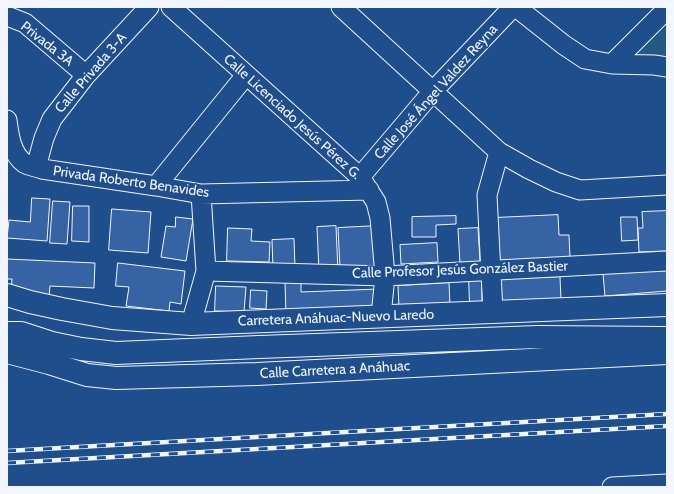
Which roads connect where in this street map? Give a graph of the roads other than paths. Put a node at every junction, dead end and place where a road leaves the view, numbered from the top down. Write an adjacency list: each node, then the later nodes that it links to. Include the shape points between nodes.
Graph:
1 (149, 7): 9 (street, Calle Privada 3-A)
2 (171, 7): 10 (street, Calle Licenciado Jesús Pérez G.)
3 (341, 7): 11 (street)
4 (514, 7): 7 (street, via 585,59); 11 (street, Calle José Ángel Valdez Reyna)
5 (667, 9): 7 (street)
6 (7, 16): 9 (street, Privada 3A, via 25,23)
7 (612, 64): 8 (street)
8 (667, 67)
9 (86, 75): 14 (street, Calle Privada 3-A, via 52,119)
10 (246, 75): 15 (street, Calle Licenciado Jesús Pérez G.); 17 (street)
11 (433, 91): 13 (street); 15 (street, Calle José Ángel Valdez Reyna)
12 (7, 120): 14 (street, via 15,152 25,163)
13 (500, 152): 16 (street, via 556,182 580,190); 20 (street, via 487,195)
14 (36, 167): 17 (street, Privada Roberto Benavides)
15 (364, 184): 18 (street, Privada Roberto Benavides); 22 (street, Calle Licenciado Jesús Pérez G., via 376,202 380,218)
16 (667, 185)
17 (156, 186): 18 (street, Privada Roberto Benavides)
18 (201, 194): 21 (street)
19 (667, 261): 20 (street, Calle Profesor Jesús González Bastier)
20 (490, 270): 22 (street, Calle Profesor Jesús González Bastier); 25 (street)
21 (206, 271): 22 (street, Calle Profesor Jesús González Bastier); 27 (street)
22 (385, 276): 26 (street, Calle Licenciado Jesús Pérez G.)
23 (7, 295): 27 (main road, Carretera Anáhuac-Nuevo Laredo, via 112,318)
24 (667, 305): 25 (main road, Carretera Anáhuac-Nuevo Laredo)
25 (493, 312): 26 (main road, Carretera Anáhuac-Nuevo Laredo)
26 (381, 316): 27 (main road, Carretera Anáhuac-Nuevo Laredo)
27 (191, 324)
28 (7, 333): 29 (main road, via 21,333 67,346 116,353 538,337)
29 (667, 338)
30 (7, 352): 31 (main road, Calle Carretera a Anáhuac, via 87,375 116,378 257,374)
31 (667, 353)
32 (667, 484): 33 (street)
33 (612, 487)

